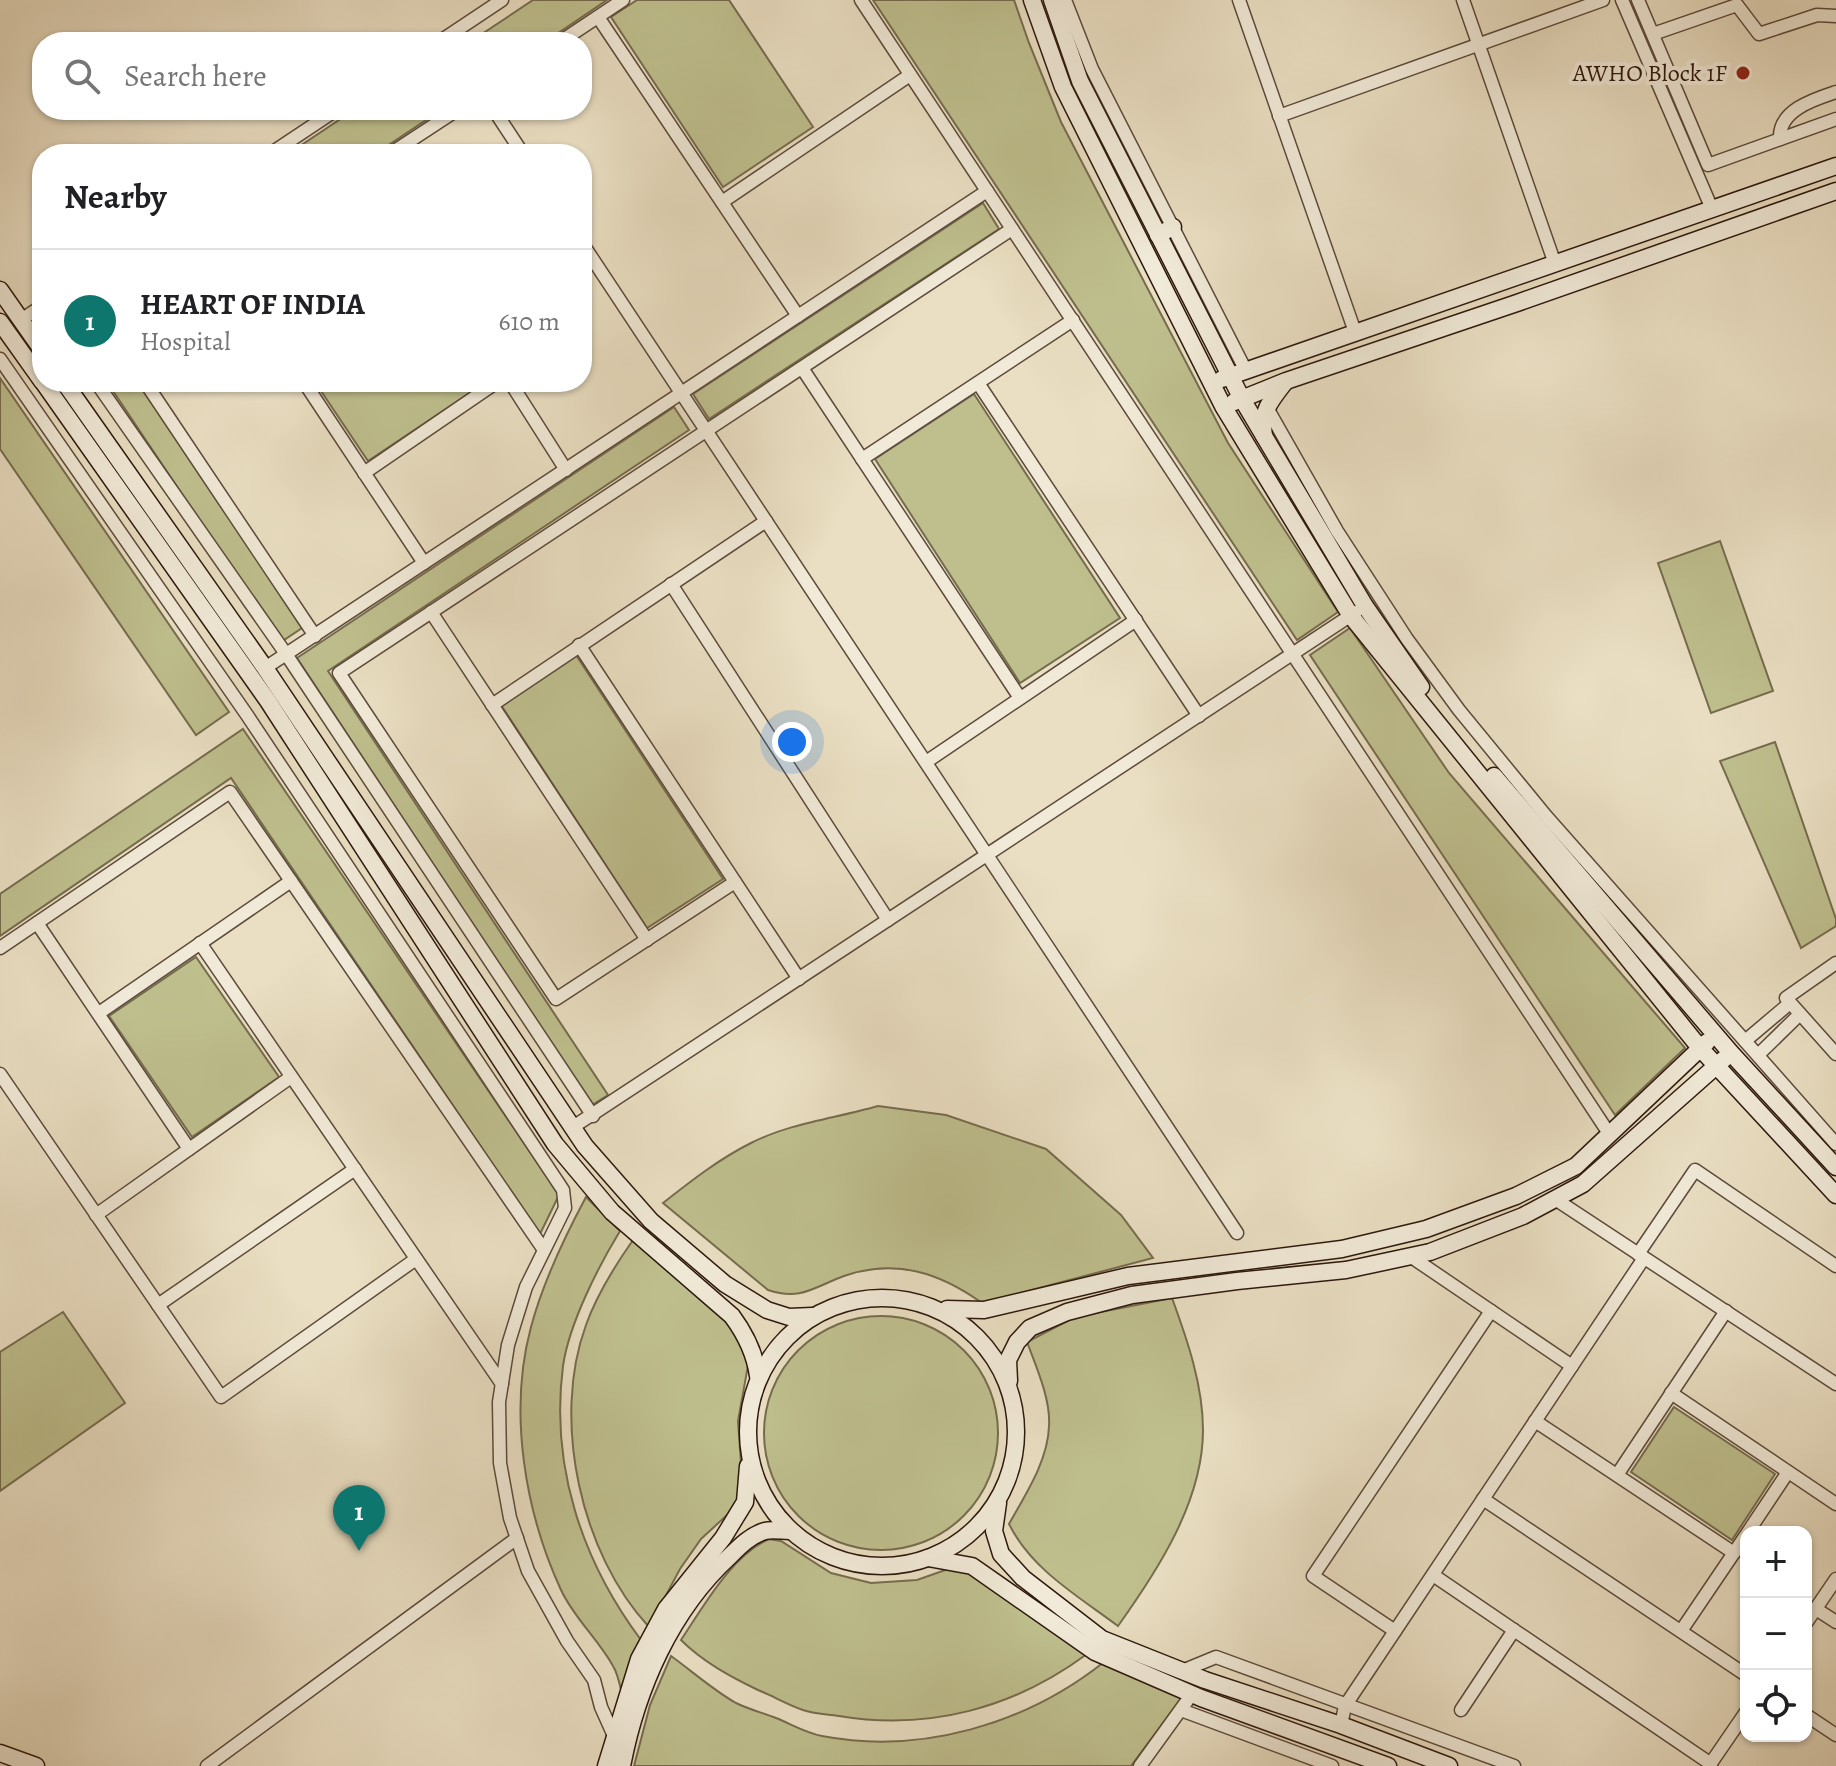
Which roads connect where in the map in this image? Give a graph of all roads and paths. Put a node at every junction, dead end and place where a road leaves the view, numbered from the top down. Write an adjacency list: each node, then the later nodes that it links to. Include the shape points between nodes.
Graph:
1 (502, 0): 16 (street)
2 (623, 0): 15 (street)
3 (861, 0): 20 (street)
4 (1032, 0): 53 (street, via 1063,87)
5 (1052, 0): 37 (street, via 1080,81)
6 (1065, 0): 37 (street)
7 (1239, 0): 22 (street)
8 (1463, 0): 19 (street)
9 (1603, 0): 19 (street)
10 (1622, 0): 35 (street)
11 (1638, 0): 18 (street)
12 (1814, 0): 13 (street)
13 (1817, 15): 14 (street); 18 (street, via 1759,34 1737,5)
14 (1836, 16)
15 (598, 17): 17 (street); 34 (street)
16 (456, 32)
17 (575, 32)
18 (1653, 34): 27 (street, via 1708,165)
19 (1479, 45): 22 (street); 39 (street)
20 (910, 75): 32 (street); 34 (street)
21 (1836, 92): 27 (street, via 1808,101 1789,116)
22 (1279, 116): 46 (street)
23 (1836, 119): 27 (street)
24 (321, 120): 28 (street)
25 (442, 120): 29 (street)
26 (501, 120): 30 (street)
27 (1780, 139)
28 (285, 144)
29 (405, 144)
30 (516, 144)
31 (1836, 166): 35 (street)
32 (987, 191): 36 (street); 42 (street)
33 (1836, 191): 52 (street)
34 (722, 202): 42 (street)
35 (1712, 209): 39 (street)
36 (1012, 229): 44 (street); 50 (street)
37 (1165, 231): 51 (street); 51 (street, via 1217,353)
38 (592, 258): 62 (street)
39 (1555, 264): 46 (street)
40 (0, 290): 43 (street)
41 (32, 313): 43 (street)
42 (798, 316): 62 (street)
43 (21, 320): 47 (street)
44 (1073, 320): 54 (street); 80 (street)
45 (0, 322): 49 (street)
46 (1355, 332): 51 (street)
47 (32, 336)
48 (0, 359): 116 (street, via 247,715)
49 (32, 368)
50 (802, 368): 66 (street); 68 (street)
51 (1237, 372): 53 (street); 63 (street)
52 (1286, 381): 63 (street); 65 (street)
53 (1213, 382): 64 (street)
54 (978, 383): 68 (street); 77 (street)
55 (49, 392): 114 (street, via 268,701)
56 (71, 392): 82 (street)
57 (103, 392): 81 (street)
58 (152, 392): 78 (street)
59 (311, 392): 70 (street)
60 (482, 392): 70 (street)
61 (516, 392): 69 (street)
62 (682, 393): 66 (street); 69 (street)
63 (1242, 399): 64 (street); 67 (street)
64 (1223, 406): 75 (street)
65 (1266, 406): 67 (street); 72 (street)
66 (706, 430): 71 (street); 76 (street)
67 (1265, 438): 72 (street)
68 (862, 459): 83 (street)
69 (566, 470): 73 (street)
70 (364, 473): 73 (street)
71 (766, 521): 74 (street); 86 (street)
72 (1331, 535): 75 (street); 101 (street, via 1459,710)
73 (424, 563): 78 (street)
74 (671, 584): 79 (street); 90 (street)
75 (1358, 611): 80 (street); 100 (street); 102 (street)
76 (431, 612): 84 (street); 92 (street, via 339,673 556,999)
77 (1136, 620): 83 (street); 85 (street)
78 (315, 636): 81 (street)
79 (579, 645): 84 (street); 89 (street)
80 (1294, 653): 85 (street); 111 (street)
81 (286, 654): 82 (street); 109 (street)
82 (265, 668): 110 (street)
83 (1020, 698): 86 (street)
84 (492, 705): 92 (street)
85 (1199, 716): 87 (street)
86 (926, 762): 87 (street)
87 (987, 855): 90 (street); 121 (street)
88 (291, 881): 91 (street, via 230,792); 93 (street); 122 (street)
89 (735, 882): 92 (street); 96 (street)
90 (888, 920): 96 (street)
91 (37, 923): 94 (street); 98 (street)
92 (647, 940)
93 (200, 943): 98 (street); 108 (street)
94 (0, 948)
95 (1836, 963): 97 (street, via 1786,998)
96 (799, 979): 109 (street)
97 (1790, 1003): 99 (street); 101 (street)
98 (99, 1013): 113 (street)
99 (1800, 1014): 104 (street); 105 (street)
100 (1716, 1033): 102 (street); 103 (street)
101 (1745, 1041): 105 (street)
102 (1700, 1048): 106 (street); 111 (street)
103 (1731, 1053): 106 (street); 115 (street)
104 (1836, 1054)
105 (1758, 1055): 112 (street)
106 (1716, 1066): 118 (street); 119 (street, via 1583,1184)
107 (0, 1074): 120 (street)
108 (291, 1077): 113 (street); 117 (street)
109 (593, 1116): 110 (street)
110 (573, 1127): 131 (street, via 651,1221 725,1284 767,1310 789,1317)
111 (1610, 1135): 128 (street, via 1576,1166 1516,1196 1426,1229 1342,1249 1128,1276 984,1310)
112 (1836, 1144)
113 (189, 1149): 120 (street)
114 (564, 1156): 116 (street); 133 (street, via 612,1212 732,1316 744,1331)
115 (1836, 1167)
116 (549, 1168): 122 (street, via 563,1190 565,1208)
117 (355, 1169): 125 (street); 127 (street)
118 (1836, 1195)
119 (1555, 1199): 123 (street, via 1523,1216); 124 (street)
120 (96, 1215): 127 (street)
121 (1237, 1233)
122 (544, 1250): 134 (street, via 526,1287)
123 (1410, 1256): 129 (street); 136 (street, via 1346,1270 1132,1295 1067,1312 1030,1328 1017,1342 1008,1360)
124 (1641, 1256): 126 (street, via 1695,1170); 130 (street); 132 (street)
125 (416, 1259): 127 (street, via 221,1397); 134 (street)
126 (1836, 1266)
127 (158, 1305)
128 (947, 1309): 131 (street, via 895,1297 854,1299); 136 (street, via 999,1365)
129 (1491, 1311): 132 (street); 157 (street, via 1313,1576)
130 (1726, 1311): 135 (street); 137 (street)
131 (812, 1316): 133 (street, via 785,1337)
132 (1572, 1366): 138 (street)
133 (758, 1376): 139 (street, via 750,1400)
134 (502, 1384): 147 (street, via 500,1463)
135 (1836, 1384)
136 (1009, 1388): 143 (street, via 1016,1416 1014,1458)
137 (1671, 1393): 140 (street); 141 (street)
138 (1535, 1421): 141 (street); 142 (street)
139 (747, 1449): 146 (street, via 762,1496); 169 (street, via 745,1502 666,1609 639,1659)
140 (1788, 1472): 144 (street); 145 (street)
141 (1617, 1475): 149 (street)
142 (1483, 1499): 151 (street); 158 (street)
143 (998, 1501): 150 (street, via 969,1535); 159 (street, via 994,1531 1001,1554 1023,1578 1102,1639)
144 (1836, 1504)
145 (1752, 1526)
146 (789, 1531): 150 (street, via 821,1554 867,1568); 175 (street, via 766,1530 746,1541 711,1573 679,1617 653,1664 630,1725)
147 (517, 1538): 169 (street, via 528,1571 594,1680); 173 (street)
148 (1740, 1544): 149 (street)
149 (1734, 1553): 158 (street)
150 (928, 1558): 161 (street, via 972,1566 1095,1652)
151 (1433, 1575): 156 (street); 157 (street)
152 (1836, 1579): 153 (street)
153 (1816, 1609): 154 (street); 155 (street)
154 (1812, 1615)
155 (1836, 1622)
156 (1514, 1630): 164 (street); 171 (street)
157 (1395, 1631): 162 (street)
158 (1681, 1631): 160 (street)
159 (1182, 1671): 162 (street, via 1216,1657); 167 (street)
160 (1740, 1671)
161 (1192, 1694): 163 (street); 178 (street)
162 (1345, 1706): 167 (street); 180 (street)
163 (1181, 1710): 176 (street); 177 (street)
164 (1461, 1710)
165 (1812, 1719): 168 (street)
166 (1740, 1721): 171 (street)
167 (1341, 1725): 179 (street)
168 (1836, 1735)
169 (614, 1736): 174 (street)
170 (0, 1753): 172 (street)
171 (1710, 1765)
172 (36, 1766)
173 (207, 1766)
174 (606, 1766)
175 (622, 1766)
176 (1140, 1766)
177 (1332, 1766)
178 (1388, 1766)
179 (1449, 1766)
180 (1514, 1766)

